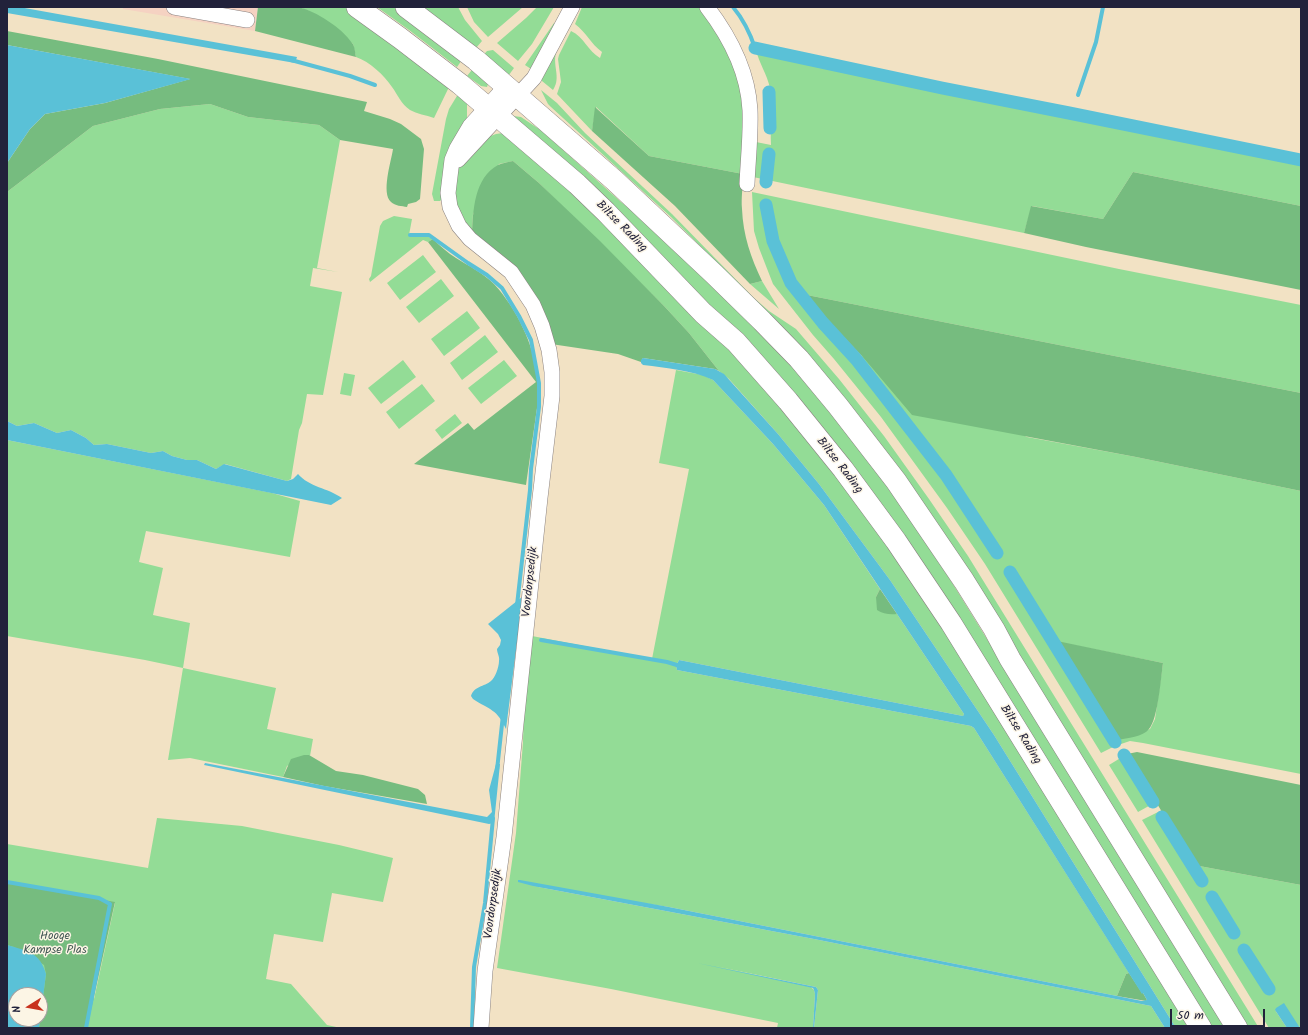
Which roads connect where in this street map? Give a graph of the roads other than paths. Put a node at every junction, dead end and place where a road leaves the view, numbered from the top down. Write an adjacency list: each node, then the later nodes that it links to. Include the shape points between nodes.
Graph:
1 (174, 7): 6 (street)
2 (356, 7): 8 (main road, Biltse Rading, via 448,74)
3 (406, 7): 7 (main road, via 476,60)
4 (572, 7): 7 (street, Voordorpsedijk, via 534,78)
5 (707, 7): 9 (street, via 733,48 746,82 750,109)
6 (246, 20)
7 (512, 92): 8 (street, Voordorpsedijk); 12 (main road, via 614,180 756,315 799,359 873,451 980,605 1010,659)
8 (492, 111): 10 (street, Voordorpsedijk, via 470,126 457,148 452,160 449,181 450,208 459,226 470,239 511,272 533,305 549,350 552,396 504,837 485,971); 11 (main road, Biltse Rading, via 577,184 703,313 736,342 843,469 896,541 951,623)
9 (747, 184)
10 (481, 1028)
11 (1201, 1028)
12 (1237, 1028)

